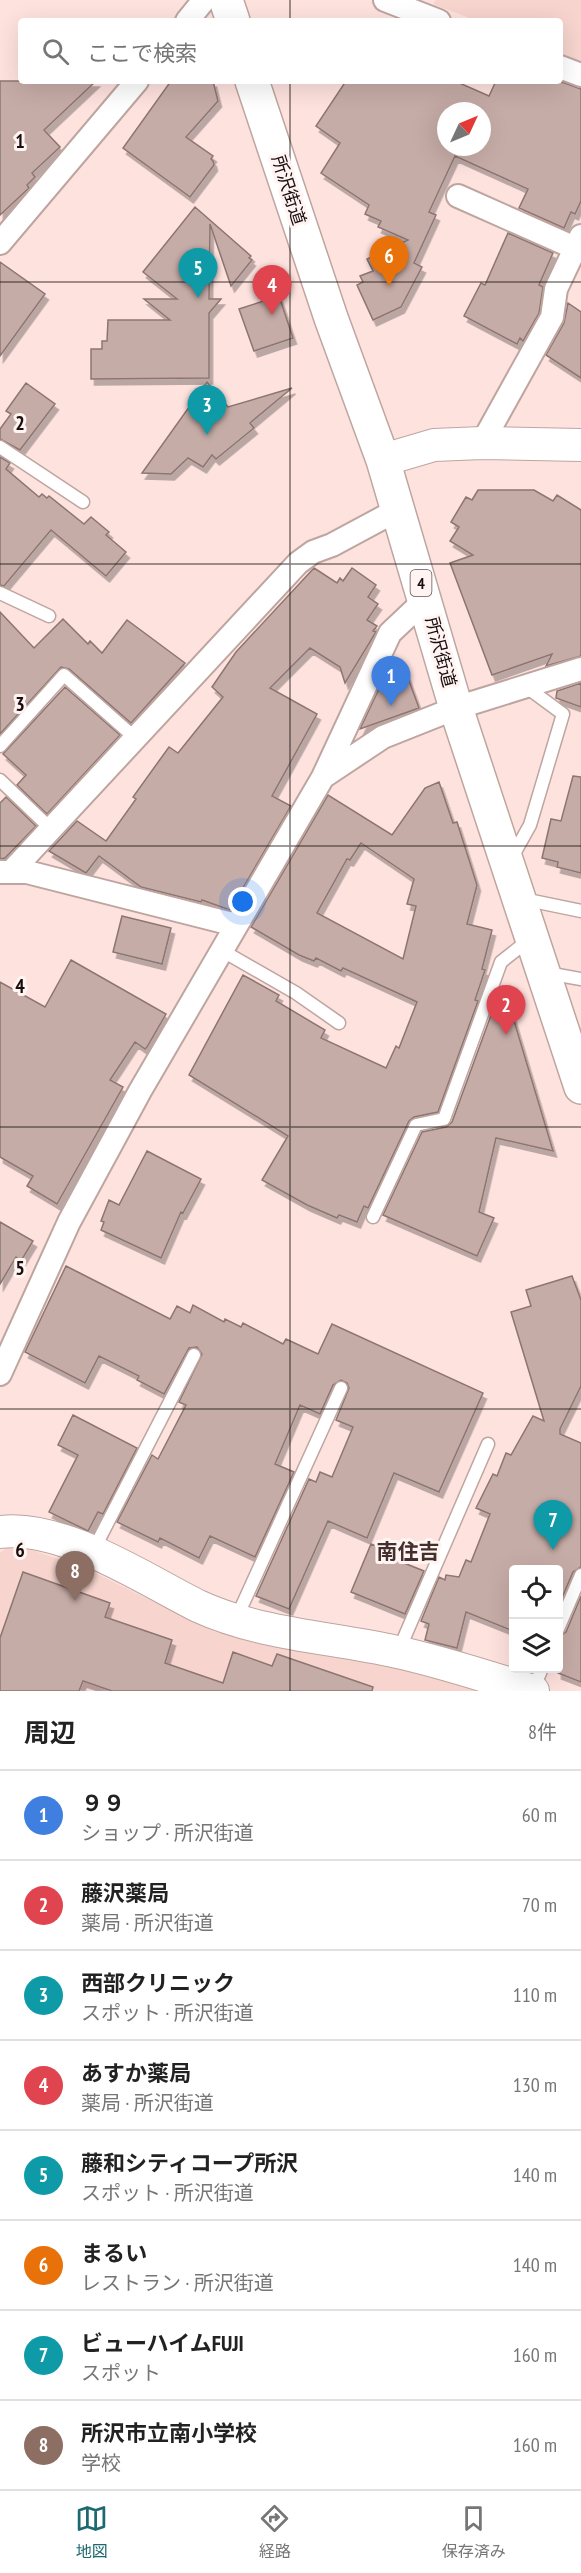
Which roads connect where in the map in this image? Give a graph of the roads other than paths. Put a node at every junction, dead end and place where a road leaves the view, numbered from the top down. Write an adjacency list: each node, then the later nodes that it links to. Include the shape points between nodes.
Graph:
1 (204, 0): 4 (street)
2 (226, 0): 5 (main road)
3 (385, 0): 6 (street)
4 (189, 18)
5 (232, 18)
6 (431, 18)
7 (563, 68): 8 (street)
8 (581, 75)
9 (134, 84): 13 (street)
10 (253, 84): 17 (main road, 所沢街道 / 4)
11 (458, 196): 12 (street)
12 (578, 242): 14 (street, via 556,289 552,316)
13 (0, 243)
14 (482, 443): 15 (street); 17 (street, via 434,445)
15 (581, 446)
16 (0, 447): 18 (lane)
17 (383, 460): 19 (main road, 所沢街道 / 4)
18 (83, 502)
19 (399, 509): 21 (main road, 所沢街道 / 4); 26 (street, via 298,563)
20 (0, 593): 22 (lane)
21 (426, 599): 25 (main road, 所沢街道 / 4); 28 (street, via 390,633)
22 (49, 616)
23 (581, 669): 24 (street)
24 (525, 686): 25 (street); 31 (lane, via 563,714 530,825)
25 (456, 708): 28 (street, via 383,737); 31 (main road, 所沢街道 / 4)
26 (134, 737): 27 (lane, via 64,675); 30 (street)
27 (0, 746)
28 (323, 777): 35 (street)
29 (0, 780): 30 (lane)
30 (50, 828): 32 (street)
31 (508, 863): 33 (main road, 所沢街道 / 4)
32 (5, 872): 35 (street, via 27,872)
33 (520, 898): 34 (lane); 36 (main road, 所沢街道 / 4)
34 (581, 911)
35 (236, 925): 37 (street)
36 (533, 936): 38 (main road, 所沢街道 / 4); 42 (lane, via 501,962 444,1119 416,1125)
37 (221, 950): 40 (lane); 44 (street, via 69,1222)
38 (545, 973): 39 (lane); 41 (main road, 所沢街道 / 4)
39 (581, 979)
40 (339, 1023)
41 (580, 1080)
42 (373, 1217)
43 (194, 1355): 48 (lane)
44 (0, 1374)
45 (341, 1388): 51 (lane)
46 (488, 1444): 52 (lane)
47 (0, 1532): 48 (street, via 43,1537)
48 (93, 1552): 51 (street)
49 (581, 1575): 50 (lane)
50 (562, 1619)
51 (235, 1622): 52 (street)
52 (398, 1652): 54 (street)
53 (540, 1673): 54 (lane)
54 (533, 1691)

